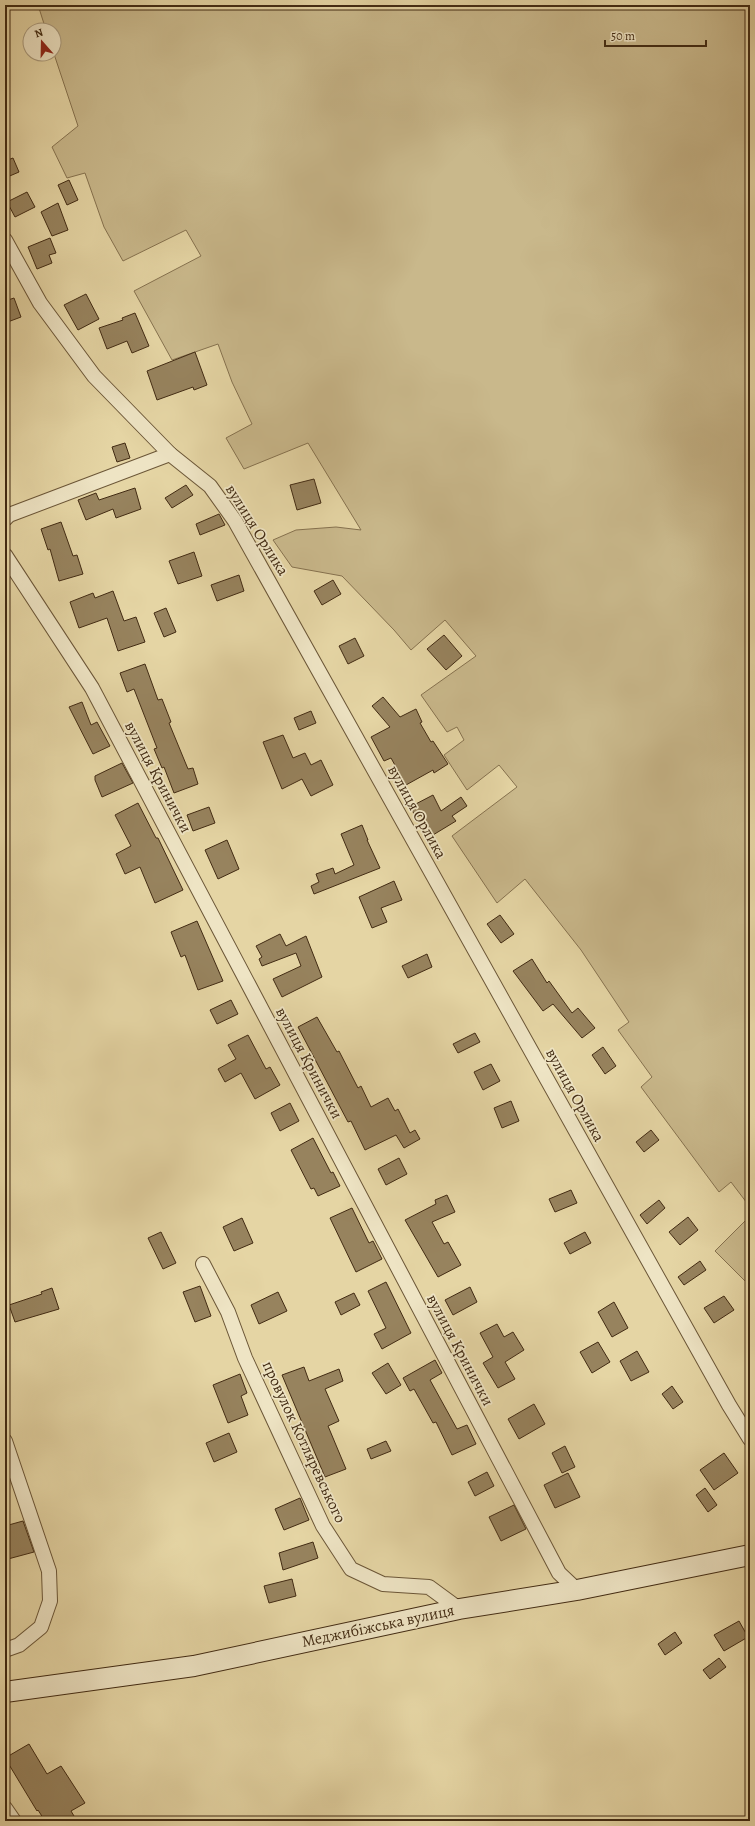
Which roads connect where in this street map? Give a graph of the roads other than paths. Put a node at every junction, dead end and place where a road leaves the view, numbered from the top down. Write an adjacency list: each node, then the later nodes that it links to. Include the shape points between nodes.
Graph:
1 (5, 240): 2 (street, вулиця Орлика, via 40,303 94,376)
2 (170, 454): 3 (street, via 9,515); 6 (street, вулиця Орлика, via 210,486 236,521 721,1392)
3 (5, 519)
4 (5, 555): 9 (street, вулиця Кринички, via 92,688 559,1573)
5 (202, 1264): 10 (street, провулок Котляревського, via 228,1312 245,1358 323,1526 352,1569 382,1584 429,1587)
6 (750, 1439)
7 (5, 1441): 11 (street, via 49,1571 50,1601 41,1627 19,1645)
8 (750, 1555): 9 (main road, Меджибіжська вулиця)
9 (577, 1590): 10 (main road, Меджибіжська вулиця)
10 (459, 1609): 12 (main road, Меджибіжська вулиця, via 194,1666)
11 (5, 1650)
12 (5, 1692)
13 (5, 1808): 14 (street)
14 (14, 1821)

